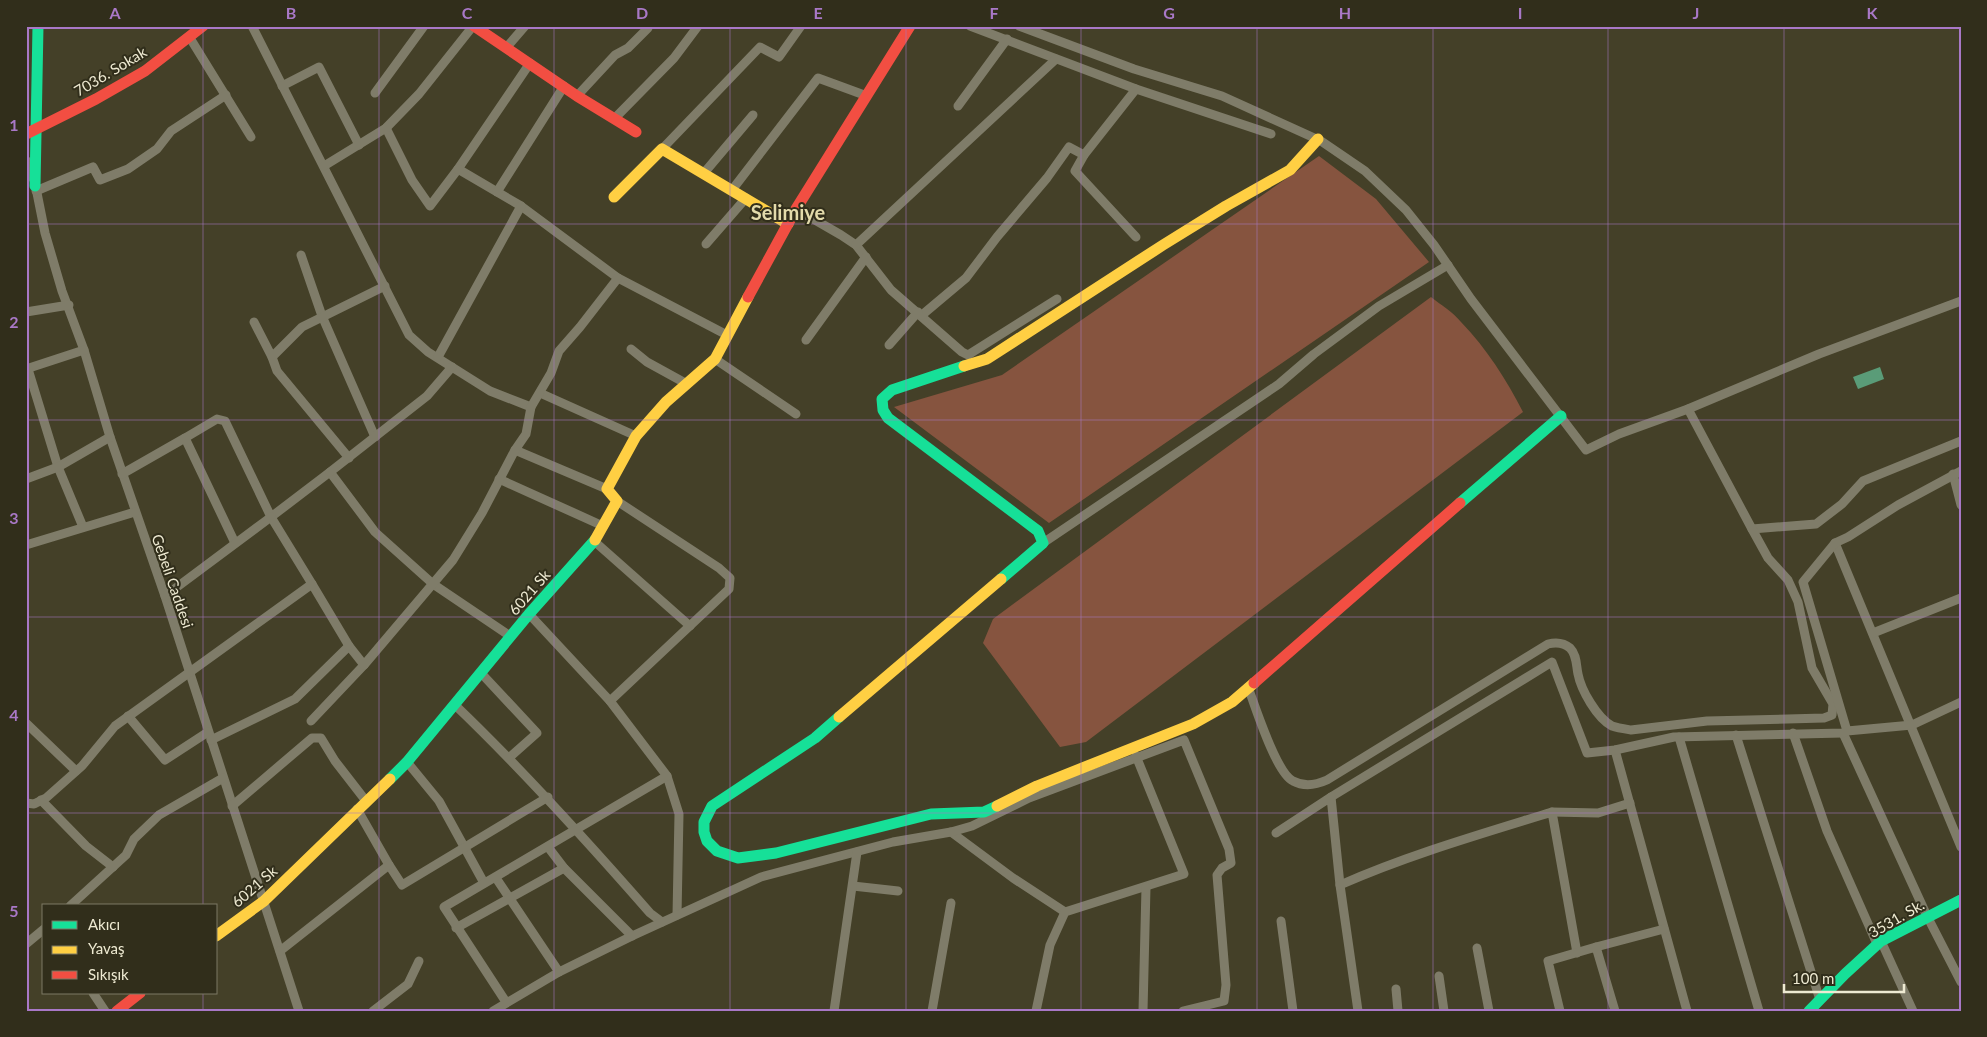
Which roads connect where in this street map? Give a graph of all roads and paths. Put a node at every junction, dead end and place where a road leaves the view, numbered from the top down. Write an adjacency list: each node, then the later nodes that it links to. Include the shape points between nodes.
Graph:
1 (204, 26): 13 (street, 7036. Sokak)
2 (252, 26): 18 (street)
3 (424, 26): 21 (street)
4 (474, 26): 15 (street); 28 (street, via 420,94)
5 (525, 26): 15 (street)
6 (698, 26): 27 (street, via 674,58)
7 (801, 26): 35 (street, via 779,57 760,47)
8 (910, 26): 24 (street)
9 (970, 26): 14 (street)
10 (1019, 26): 33 (street, via 1134,69 1222,96)
11 (40, 27): 29 (street)
12 (648, 28): 23 (street, via 628,48 615,55)
13 (190, 38): 22 (street); 29 (street, 7036. Sokak, via 96,99)
14 (1007, 39): 16 (street); 25 (street)
15 (506, 48): 17 (street)
16 (1056, 59): 20 (street); 51 (street)
17 (530, 63): 19 (street); 39 (street)
18 (282, 86): 34 (street, via 319,66); 38 (street)
19 (564, 86): 23 (street); 43 (street)
20 (1136, 89): 31 (street); 36 (street)
21 (374, 93)
22 (226, 95): 32 (street); 41 (street, via 171,131 157,149 128,169 100,180 93,167)
23 (577, 96): 27 (street)
24 (867, 96): 42 (street, via 818,78); 47 (street)
25 (958, 106)
26 (753, 115): 40 (street)
27 (614, 118): 30 (street)
28 (386, 128): 34 (street); 39 (street, via 412,180 430,206)
29 (31, 131): 41 (street)
30 (636, 132)
31 (1270, 134)
32 (251, 137)
33 (1318, 139): 54 (street, via 1366,171 1396,198); 103 (street, via 1290,170 1171,240 987,359 906,384 882,399 888,418 1038,531)
34 (359, 145): 38 (street)
35 (662, 149): 40 (street); 44 (street)
36 (1084, 155): 49 (street, via 1075,171); 61 (street, via 1069,147 966,278)
37 (26, 160): 41 (street, Gebeli Caddesi)
38 (324, 166): 56 (street)
39 (458, 169): 43 (street)
40 (704, 172): 42 (street)
41 (35, 188): 59 (street, Gebeli Caddesi, via 53,261)
42 (732, 190): 45 (street)
43 (497, 192): 46 (street)
44 (614, 197)
45 (746, 198): 48 (street); 50 (street)
46 (521, 206): 55 (street); 70 (street)
47 (796, 209): 48 (street); 51 (street)
48 (788, 224): 64 (street)
49 (1136, 237)
50 (706, 244)
51 (856, 245): 53 (street)
52 (300, 255): 62 (street)
53 (866, 257): 61 (street, via 891,290); 65 (street)
54 (1448, 265): 79 (street); 103 (street, via 1379,306 1279,384)
55 (618, 278): 64 (street); 75 (street, via 558,351)
56 (385, 286): 62 (street); 70 (street, via 410,335)
57 (1057, 299): 61 (street, via 968,355)
58 (1961, 301): 77 (street, via 1819,354)
59 (69, 305): 60 (street); 68 (street, Gebeli Caddesi)
60 (26, 312)
61 (920, 314): 66 (street)
62 (322, 316): 69 (street, via 302,327); 82 (street)
63 (254, 322): 69 (street)
64 (727, 335): 71 (street)
65 (806, 340)
66 (888, 345)
67 (631, 349): 74 (street, via 647,362)
68 (84, 350): 73 (street); 81 (street, Gebeli Caddesi)
69 (272, 357): 86 (street, via 277,370)
70 (438, 357): 72 (street)
71 (715, 359): 74 (street); 78 (street)
72 (452, 367): 76 (street, via 490,391); 82 (street, via 427,396)
73 (27, 369): 87 (street)
74 (687, 384): 80 (street)
75 (540, 394): 76 (street); 80 (street)
76 (531, 407): 85 (street, via 526,434)
77 (1688, 409): 79 (street, via 1619,434 1586,450); 100 (street)
78 (796, 414)
79 (1561, 416): 118 (street)
80 (636, 436): 93 (street)
81 (110, 437): 87 (street); 90 (street, Gebeli Caddesi)
82 (375, 437): 86 (street)
83 (185, 438): 90 (street); 97 (street, via 217,418 225,421); 102 (street)
84 (1961, 441): 100 (street, via 1863,481 1842,504 1816,524)
85 (515, 450): 92 (street); 93 (street)
86 (349, 458): 88 (street)
87 (58, 467): 91 (street); 99 (street)
88 (330, 472): 97 (street); 107 (street, via 375,532)
89 (1957, 472): 95 (street); 104 (street)
90 (122, 474): 96 (street, Gebeli Caddesi)
91 (26, 479)
92 (499, 479): 98 (street); 107 (street, via 453,560)
93 (607, 489): 94 (street)
94 (616, 501): 98 (street, 6021 Sk); 111 (street, via 730,578 729,589)
95 (1961, 505)
96 (135, 512): 99 (street); 108 (street, Gebeli Caddesi)
97 (271, 517): 102 (street); 106 (street)
98 (603, 526): 101 (street, 6021 Sk)
99 (83, 528): 105 (street)
100 (1752, 529): 118 (street, via 1768,558 1788,580 1798,602 1812,668 1834,704 1832,715 1824,718 1707,721 1631,730 1620,728 1610,725 1593,706 1578,676 1574,654 1570,648 1556,642 1327,780 1306,785 1292,781 1284,773)
101 (594, 541): 110 (street, 6021 Sk); 111 (street)
102 (235, 543): 108 (street)
103 (1043, 543): 118 (street, via 815,738 712,806 704,822 704,832 712,847 738,858 776,853 932,814 984,812 1037,786 1193,724 1223,708)
104 (1835, 544): 112 (street); 126 (street, via 1803,582)
105 (26, 545)
106 (312, 584): 114 (street); 116 (street)
107 (433, 584): 113 (street); 115 (street)
108 (165, 596): 116 (street, Gebeli Caddesi)
109 (1961, 598): 112 (street)
110 (529, 614): 113 (street, 6021 Sk); 119 (street)
111 (690, 626): 119 (street)
112 (1873, 633): 125 (street)
113 (510, 636): 117 (street, 6021 Sk)
114 (349, 646): 115 (street); 129 (street, via 295,699)
115 (364, 665): 123 (street)
116 (189, 671): 122 (street); 129 (street, Gebeli Caddesi)
117 (481, 673): 121 (street, 6021 Sk); 133 (street, via 537,733)
118 (1248, 687)
119 (610, 701): 136 (street)
120 (1961, 702): 125 (street)
121 (456, 704): 133 (street); 134 (street, 6021 Sk)
122 (128, 716): 129 (street, via 165,760); 135 (street, via 115,726)
123 (311, 721)
124 (26, 723): 135 (street)
125 (1912, 725): 126 (street); 150 (street)
126 (1845, 732): 127 (street); 170 (street)
127 (1793, 734): 128 (street); 178 (street, via 1836,854)
128 (1736, 735): 130 (street); 192 (street)
129 (210, 736): 137 (street, Gebeli Caddesi)
130 (1679, 737): 131 (street); 211 (street)
131 (1615, 750): 139 (street, via 1587,753 1552,662); 143 (street)
132 (1136, 756): 148 (street); 161 (street, via 1184,874); 202 (street, via 1184,740 1229,849 1231,863 1217,875 1226,985 1224,1001)
133 (510, 757): 138 (street)
134 (407, 762): 141 (street, 6021 Sk); 151 (street, via 439,801)
135 (76, 771): 140 (street)
136 (667, 776): 147 (street); 169 (street, via 680,814)
137 (223, 778): 144 (street, Gebeli Caddesi); 155 (street, via 159,816 134,839 126,855)
138 (548, 797): 147 (street); 151 (street)
139 (1332, 797): 149 (street); 159 (street)
140 (41, 800): 142 (street, via 34,804); 155 (street, via 86,846)
141 (366, 801): 144 (street, via 321,738 312,738); 145 (street, 6021 Sk)
142 (26, 803)
143 (1630, 803): 146 (street, via 1598,813); 174 (street)
144 (232, 806): 165 (street, Gebeli Caddesi)
145 (357, 809): 154 (street); 165 (street, 6021 Sk)
146 (1552, 812): 159 (street, via 1467,838); 183 (street)
147 (577, 829): 152 (street); 172 (street, via 650,913)
148 (951, 832): 153 (street); 168 (street)
149 (1276, 833)
150 (1961, 846)
151 (464, 847): 154 (street, via 402,885); 158 (street)
152 (548, 848): 156 (street); 157 (street)
153 (856, 852): 160 (street); 169 (street, via 761,876)
154 (389, 866): 182 (street)
155 (113, 867): 167 (street)
156 (564, 868): 163 (street); 177 (street)
157 (496, 878): 158 (street); 163 (street)
158 (484, 883): 173 (street, via 444,908)
159 (1340, 885): 204 (street)
160 (853, 886): 162 (street); 198 (street)
161 (1146, 887): 168 (street); 201 (street)
162 (898, 891)
163 (509, 900): 173 (street); 185 (street)
164 (1961, 900): 170 (street, 3531. Sk.)
165 (264, 901): 176 (street, 6021 Sk); 182 (street, Gebeli Caddesi)
166 (951, 903): 199 (street)
167 (72, 904)
168 (1065, 912): 200 (street, via 1050,945)
169 (677, 915): 172 (street)
170 (1926, 916): 178 (street, 3531. Sk.); 187 (street)
171 (1281, 921): 203 (street)
172 (662, 922): 177 (street)
173 (456, 928): 191 (street)
174 (1664, 929): 180 (street); 210 (street)
175 (42, 931): 179 (street)
176 (218, 935)
177 (632, 936): 185 (street)
178 (1879, 943): 192 (street, 3531. Sk.); 212 (street)
179 (26, 944)
180 (1596, 947): 183 (street); 209 (street)
181 (1477, 948): 207 (street)
182 (280, 950): 195 (street, Gebeli Caddesi)
183 (1577, 953): 208 (street, via 1548,961)
184 (419, 962): 196 (street, via 408,984)
185 (559, 972): 191 (street)
186 (1439, 976): 206 (street)
187 (1961, 982)
188 (1396, 989): 205 (street)
189 (94, 994): 193 (street)
190 (139, 994): 194 (street)
191 (506, 1002): 197 (street)
192 (1814, 1007)
193 (105, 1011)
194 (117, 1011)
195 (299, 1011)
196 (373, 1011)
197 (492, 1011)
198 (834, 1011)
199 (932, 1011)
200 (1036, 1011)
201 (1143, 1011)
202 (1183, 1011)
203 (1293, 1011)
204 (1358, 1011)
205 (1398, 1011)
206 (1444, 1011)
207 (1488, 1011)
208 (1560, 1011)
209 (1615, 1011)
210 (1687, 1011)
211 (1759, 1011)
212 (1913, 1011)

